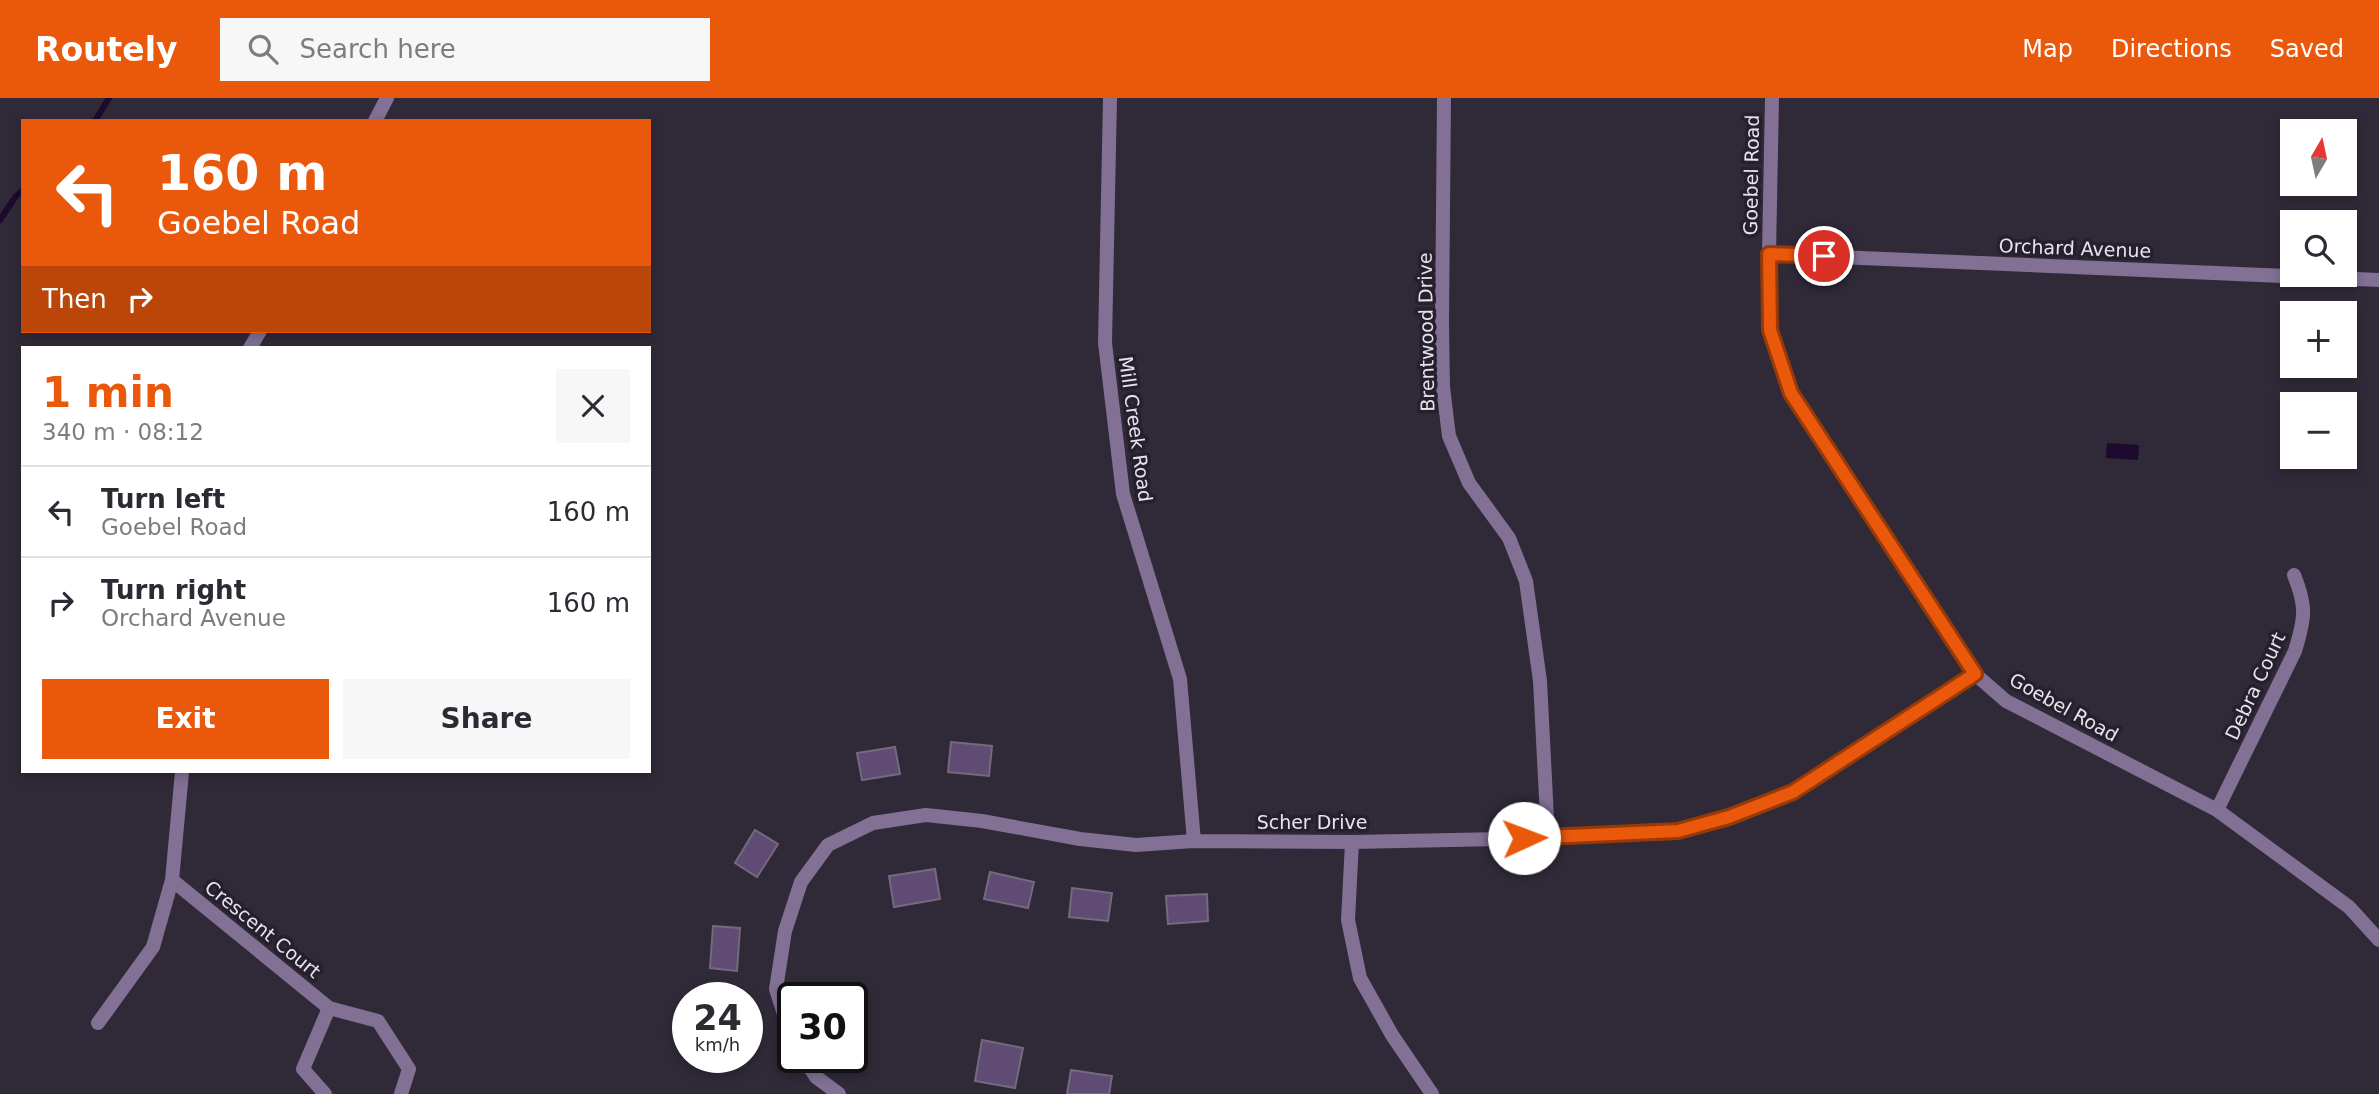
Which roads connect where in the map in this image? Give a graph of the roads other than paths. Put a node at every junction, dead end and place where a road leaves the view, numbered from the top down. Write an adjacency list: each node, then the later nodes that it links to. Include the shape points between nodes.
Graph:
1 (387, 98): 5 (street)
2 (1110, 98): 13 (street, Mill Creek Road, via 1105,343 1123,494 1180,680)
3 (1444, 98): 12 (street, Brentwood Drive, via 1443,374 1449,436 1469,483 1509,538 1526,582 1541,681)
4 (1772, 98): 6 (street, Goebel Road)
5 (376, 119)
6 (1769, 254): 7 (street, Orchard Avenue); 9 (street, Goebel Road, via 1770,330 1791,393)
7 (2379, 280)
8 (2294, 575): 11 (street, Debra Court, via 2304,599 2303,625 2295,650)
9 (1975, 674): 11 (street, Goebel Road, via 2006,701); 12 (street, Scher Drive, via 1793,792 1729,817 1678,831)
10 (182, 773): 15 (street)
11 (2217, 810): 16 (street, Goebel Road, via 2349,907)
12 (1549, 838): 14 (street, Scher Drive)
13 (1194, 841): 14 (street, Scher Drive); 17 (street, Scher Drive, via 1136,845 926,815 873,823 828,845 801,882 785,931)
14 (1352, 842): 24 (street, via 1348,920 1360,978)
15 (172, 880): 18 (street, Crescent Court); 19 (street, via 153,947)
16 (2379, 940)
17 (777, 982)
18 (329, 1008): 21 (street, via 303,1069); 22 (street, Crescent Court, via 378,1021 409,1069)
19 (98, 1023)
20 (813, 1073): 23 (street)
21 (325, 1094)
22 (401, 1094)
23 (839, 1094)
24 (1432, 1094)

